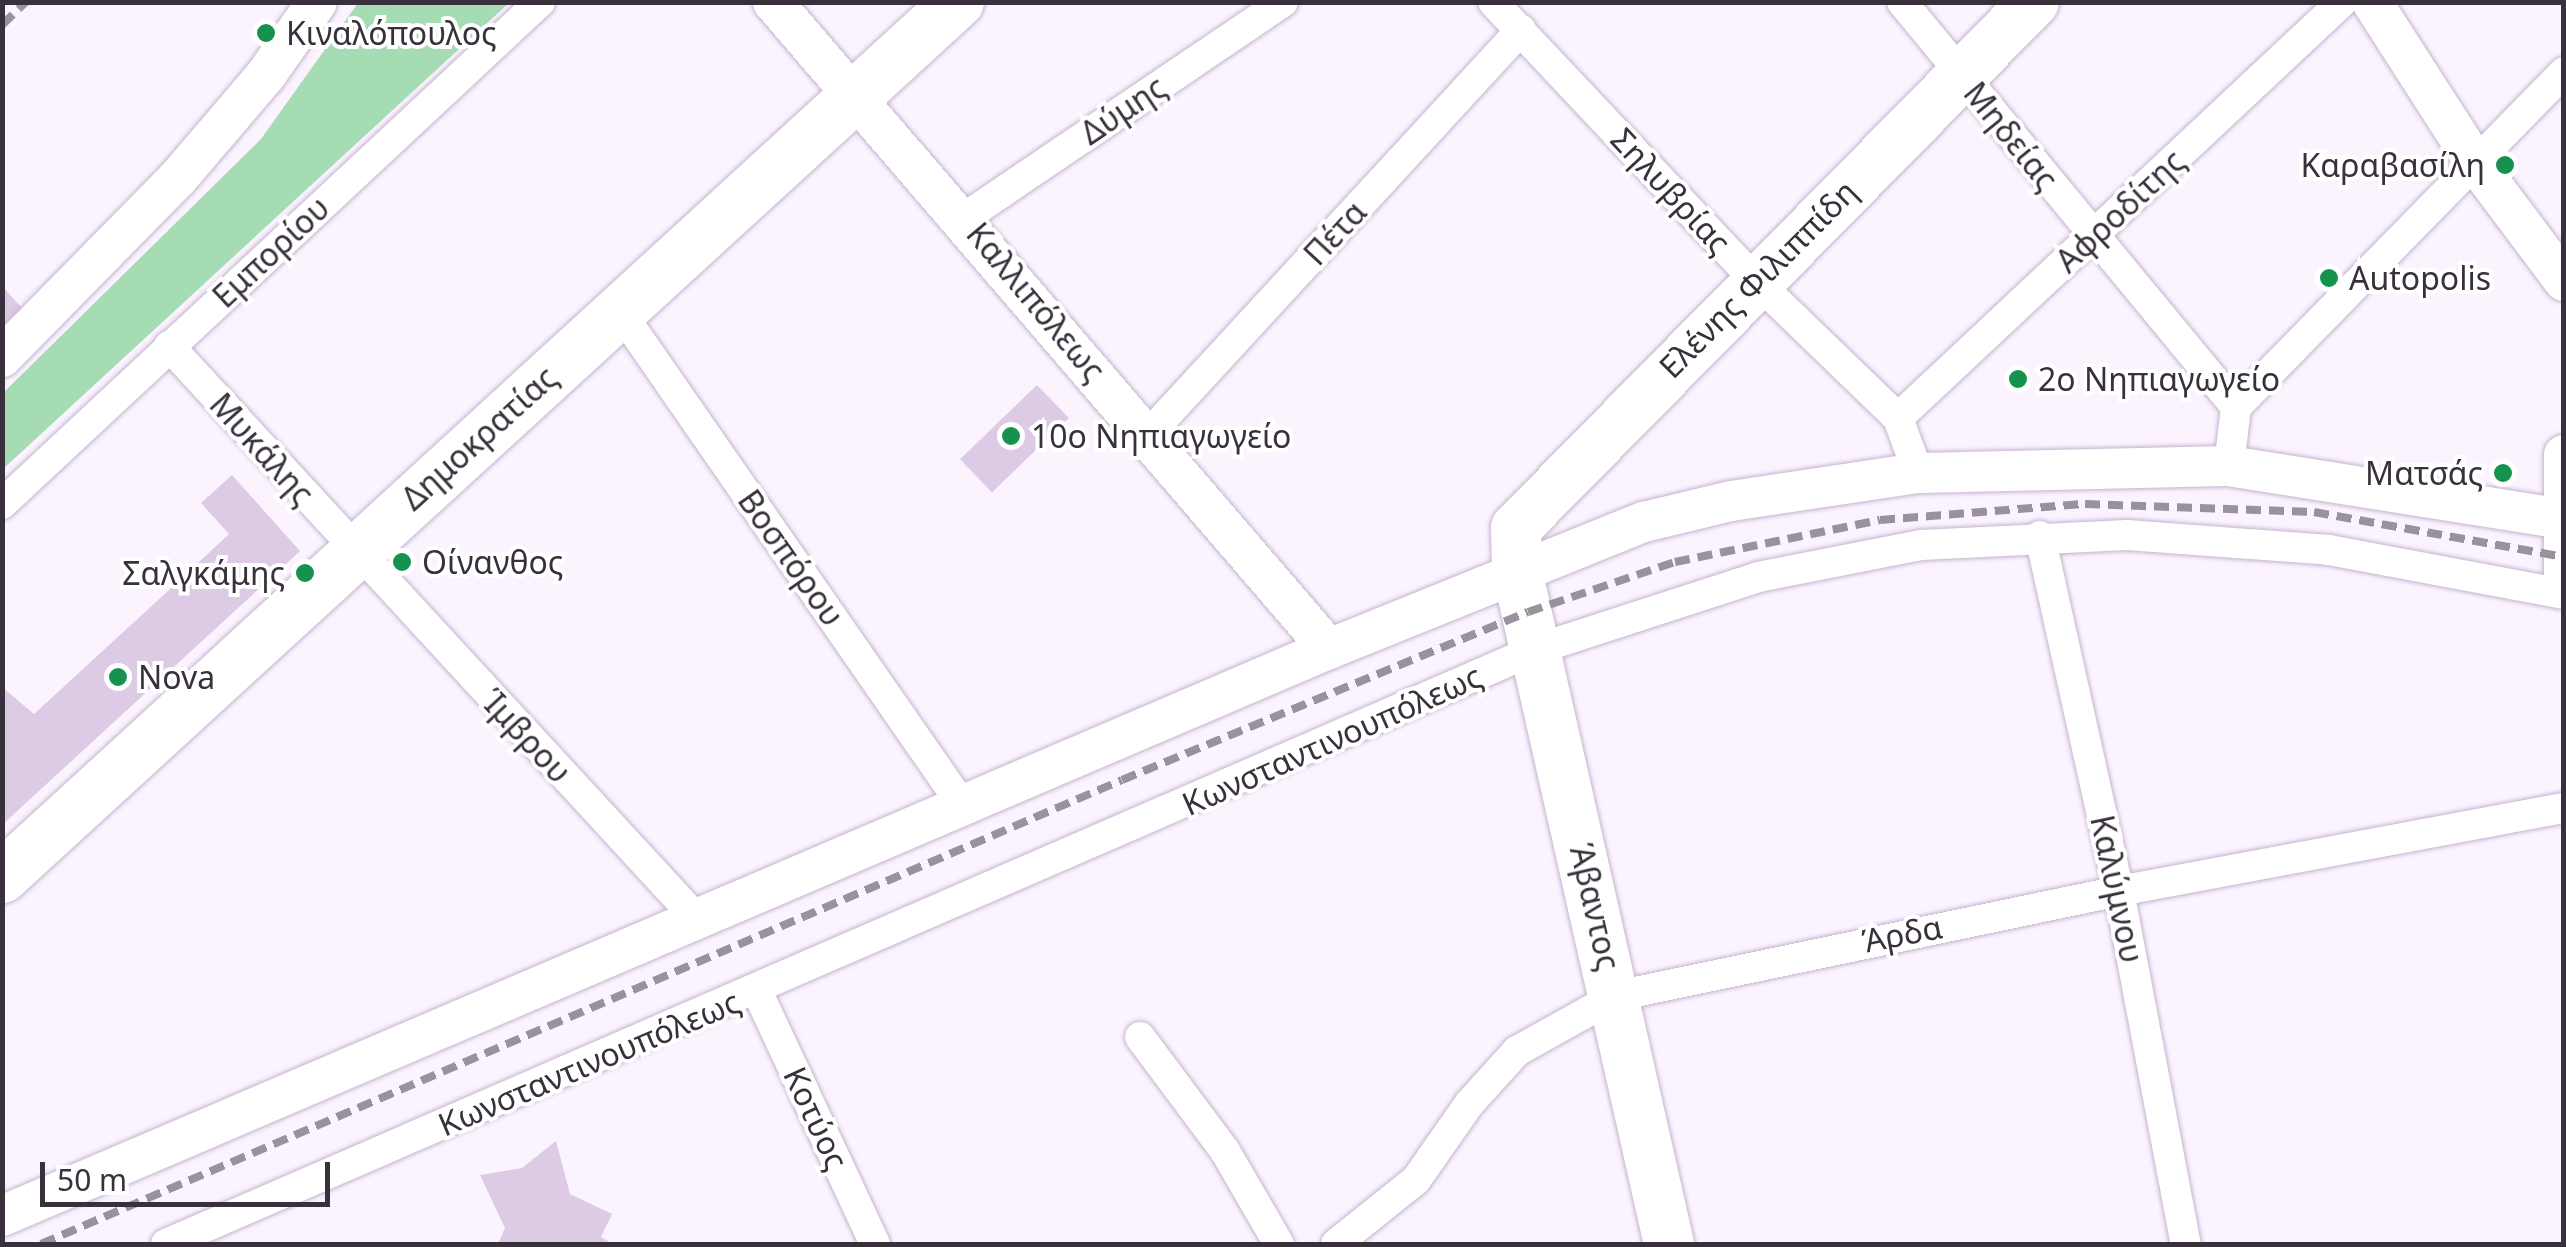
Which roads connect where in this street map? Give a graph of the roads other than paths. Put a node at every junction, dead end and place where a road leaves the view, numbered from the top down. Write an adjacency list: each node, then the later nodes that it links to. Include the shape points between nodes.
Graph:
1 (316, 2): 22 (street, via 266,75 178,178)
2 (540, 2): 21 (street, Εμπορίου)
3 (773, 2): 14 (street, Καλλιπόλεως)
4 (958, 2): 14 (highway, Δημοκρατίας)
5 (1283, 2): 16 (street, Δύμης)
6 (1493, 2): 11 (street, Σηλυβρίας)
7 (1902, 2): 13 (street, Μηδείας)
8 (2034, 2): 13 (main road, Ελένης Φιλιππίδη)
9 (2342, 2): 17 (street, Αφροδίτης)
10 (2372, 2): 15 (street)
11 (1521, 30): 19 (street, Σηλυβρίας); 25 (street, Πέτα)
12 (2564, 72): 15 (street)
13 (1961, 75): 17 (street, Μηδείας); 19 (main road, Ελένης Φιλιππίδη)
14 (856, 96): 16 (street, Καλλιπόλεως); 20 (highway, Δημοκρατίας)
15 (2474, 161): 18 (street); 23 (street)
16 (964, 218): 25 (street, Καλλιπόλεως)
17 (2093, 236): 23 (street, Μηδείας); 24 (street, Αφροδίτης)
18 (2564, 281)
19 (1757, 282): 24 (street, Σηλυβρίας); 33 (main road, Ελένης Φιλιππίδη, via 1531,508 1513,538)
20 (619, 310): 31 (highway, Δημοκρατίας); 36 (street, Βοσπόρου)
21 (169, 346): 29 (street, Εμπορίου); 31 (street, Μυκάλης)
22 (2, 357)
23 (2236, 407): 27 (street)
24 (1898, 418): 28 (street, Σηλυβρίας)
25 (1148, 435): 34 (street, Καλλιπόλεως)
26 (2564, 455): 32 (street)
27 (2229, 466): 28 (street); 32 (street)
28 (1918, 473): 33 (street, via 1684,512)
29 (2, 504)
30 (2040, 536): 32 (street, Κωνσταντινουπόλεως, via 2292,546 2397,559); 35 (street, Κωνσταντινουπόλεως, via 1921,545 1797,568); 39 (street, Καλύμνου)
31 (354, 552): 38 (highway, Δημοκρατίας); 40 (street, Ίμβρου)
32 (2562, 552)
33 (1517, 570): 34 (street); 35 (main road, Άβαντος)
34 (1329, 649): 36 (street)
35 (1537, 649): 41 (street, Κωνσταντινουπόλεως); 42 (main road, Άβαντος)
36 (963, 806): 40 (street)
37 (2564, 808): 39 (street, Άρδα)
38 (2, 877)
39 (2119, 891): 42 (street, Άρδα); 50 (street, Καλύμνου)
40 (697, 920): 44 (street)
41 (757, 991): 45 (street, Κωνσταντινουπόλεως); 46 (street, Κοτύος)
42 (1616, 996): 48 (street, Άρδα, via 1517,1051 1469,1104 1416,1180); 49 (main road, Άβαντος)
43 (1140, 1037): 47 (street, via 1226,1151)
44 (2, 1216)
45 (169, 1244)
46 (875, 1244)
47 (1279, 1244)
48 (1336, 1244)
49 (1668, 1244)
50 (2186, 1244)

